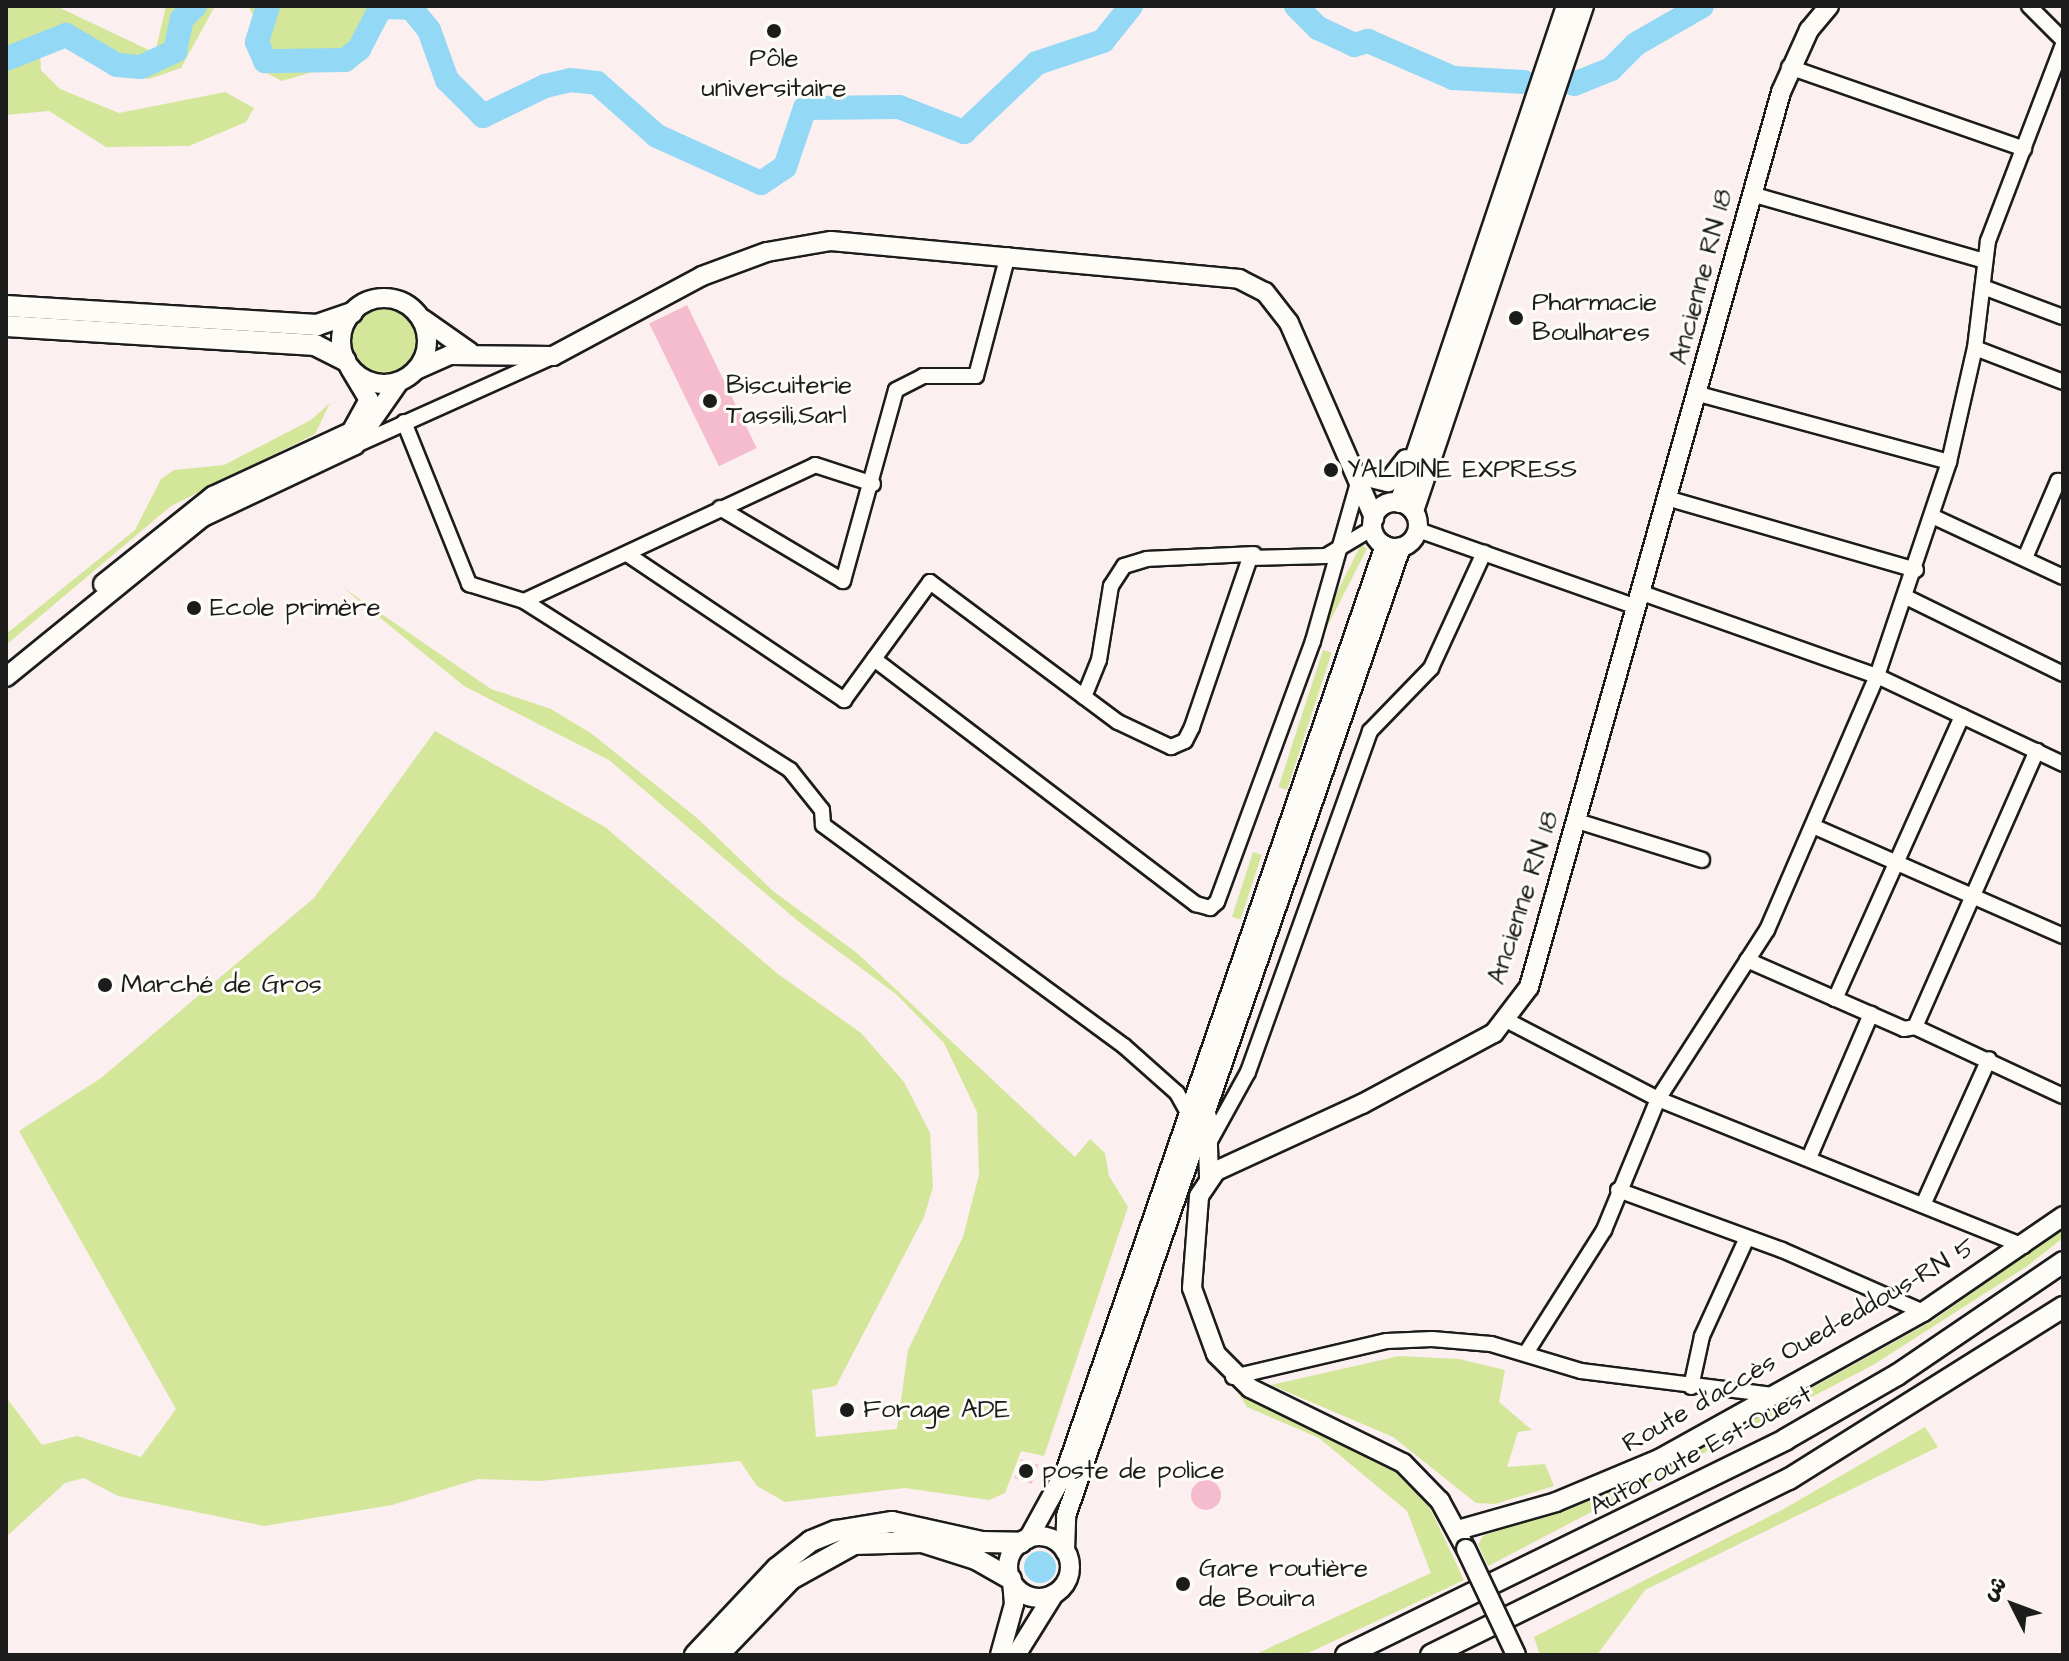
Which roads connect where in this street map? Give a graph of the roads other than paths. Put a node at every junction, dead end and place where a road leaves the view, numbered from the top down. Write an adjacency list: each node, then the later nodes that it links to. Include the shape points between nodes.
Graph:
1 (1566, 6): 25 (main road)
2 (1584, 6): 34 (main road)
3 (1829, 6): 6 (main road, Ancienne RN 18)
4 (2029, 6): 5 (street)
5 (2063, 43): 7 (street)
6 (1789, 67): 7 (street); 8 (main road, Ancienne RN 18)
7 (2024, 149): 10 (street)
8 (1751, 194): 10 (street); 24 (main road, Ancienne RN 18)
9 (1008, 255): 19 (main road, via 870,240 767,252 702,276); 29 (main road, via 1198,272 1239,279 1265,292 1289,323); 31 (street, via 976,376 923,376 896,390)
10 (1984, 261): 11 (street)
11 (1983, 287): 15 (street); 17 (street)
12 (6, 306): 14 (highway, via 317,325)
13 (411, 308): 14 (main road, via 380,299); 18 (main road, via 440,335); 21 (main road, via 426,331)
14 (352, 313): 20 (main road, via 342,331)
15 (2063, 317)
16 (6, 326): 20 (highway, via 315,345)
17 (1975, 348): 23 (street); 28 (street)
18 (473, 353): 19 (main road); 21 (main road)
19 (553, 356): 26 (street)
20 (348, 364): 22 (main road, via 377,384); 49 (main road, via 369,400 351,432 187,513)
21 (416, 370): 22 (main road)
22 (399, 382): 27 (main road)
23 (2063, 382)
24 (1699, 394): 28 (street); 32 (main road, Ancienne RN 18)
25 (1433, 403): 29 (main road, via 1398,477 1383,483); 34 (main road)
26 (404, 422): 27 (street); 47 (street, via 469,584)
27 (355, 445): 52 (main road, via 203,517)
28 (1949, 462): 35 (street)
29 (1361, 479): 34 (main road); 36 (main road); 37 (street)
30 (2063, 483): 42 (street, via 2058,481)
31 (873, 484): 33 (street, via 815,465); 33 (street, via 843,581)
32 (1670, 499): 43 (street); 46 (main road, Ancienne RN 18)
33 (720, 508): 40 (street)
34 (1405, 512): 36 (main road); 38 (main road); 39 (street)
35 (1934, 517): 42 (street); 43 (street)
36 (1373, 523): 37 (street); 38 (main road)
37 (1345, 544): 41 (street, via 1326,556); 48 (street, via 1217,902 1206,909)
38 (1393, 546): 69 (main road); 73 (main road)
39 (1484, 553): 46 (street); 75 (street, via 1431,668 1370,731 1248,1072)
40 (627, 554): 47 (street); 48 (street, via 844,700)
41 (1254, 554): 53 (street, via 1147,559 1124,566 1111,586 1099,660); 53 (street, via 1185,741 1171,747 1152,742)
42 (2025, 558): 44 (street)
43 (1916, 570): 45 (street)
44 (2063, 577)
45 (1906, 597): 50 (street); 51 (street)
46 (1640, 600): 51 (street); 57 (main road, Ancienne RN 18)
47 (524, 601): 70 (street, via 790,770 822,810 823,825 1124,1046)
48 (874, 659): 53 (street, via 930,582)
49 (6, 661)
50 (2063, 674)
51 (1877, 676): 54 (street); 58 (street)
52 (6, 677)
53 (1084, 697)
54 (1962, 716): 55 (street); 60 (street)
55 (2037, 751): 56 (street); 61 (street)
56 (2063, 764)
57 (1577, 821): 59 (street); 66 (main road, Ancienne RN 18, via 1529,987)
58 (1815, 827): 60 (street); 63 (street)
59 (1702, 860)
60 (1893, 861): 61 (street); 64 (street)
61 (1974, 896): 62 (street); 67 (street)
62 (2063, 936)
63 (1747, 960): 64 (street); 72 (street)
64 (1835, 999): 65 (street)
65 (1871, 1014): 67 (street, via 1904,1029); 76 (street)
66 (1508, 1021): 72 (street); 77 (main road, Ancienne RN 18, via 1448,1060)
67 (1915, 1027): 68 (street)
68 (1989, 1059): 71 (street); 79 (street)
69 (1198, 1077): 70 (street, via 1184,1088); 74 (main road)
70 (1169, 1086): 74 (street)
71 (2063, 1096)
72 (1658, 1099): 76 (street); 78 (street)
73 (1206, 1108): 75 (main road); 92 (main road, via 1066,1516)
74 (1187, 1111): 91 (main road, via 1066,1470)
75 (1210, 1142): 77 (main road)
76 (1809, 1158): 79 (street)
77 (1209, 1177): 87 (main road, via 1195,1219 1192,1288 1203,1329)
78 (1618, 1190): 81 (street); 86 (street, via 1604,1230)
79 (1923, 1205): 82 (street)
80 (2063, 1216): 82 (main road, Route d'accès Oued-eddous-RN 5)
81 (1746, 1240): 85 (street); 88 (street, via 1702,1336)
82 (2024, 1246): 85 (main road, Route d'accès Oued-eddous-RN 5)
83 (2063, 1262): 99 (highway, Autoroute Est-Ouest, via 1897,1375 1786,1439)
84 (2063, 1307): 100 (highway, via 1919,1403 1776,1486)
85 (1923, 1312): 89 (main road, Route d'accès Oued-eddous-RN 5)
86 (1526, 1353): 87 (street, via 1463,1340 1400,1340); 88 (street, via 1562,1368)
87 (1233, 1377): 90 (main road, via 1386,1450 1425,1483)
88 (1691, 1387): 89 (street)
89 (1774, 1396): 90 (main road, Route d'accès Oued-eddous-RN 5, via 1610,1482)
90 (1458, 1530): 101 (main road, bridge)
91 (1025, 1541): 92 (main road, via 1049,1538); 93 (main road, via 1010,1559); 95 (highway, via 982,1542 904,1523 836,1531 811,1541 777,1568)
92 (1065, 1551): 94 (main road, via 1068,1578)
93 (1011, 1580): 94 (main road, via 1027,1595); 96 (highway, via 976,1559 922,1542 854,1544 791,1579); 97 (main road, via 1014,1604)
94 (1054, 1594): 98 (main road)
95 (695, 1655)
96 (718, 1655)
97 (1000, 1655)
98 (1016, 1655)
99 (1346, 1655)
100 (1431, 1655)
101 (1516, 1655)

